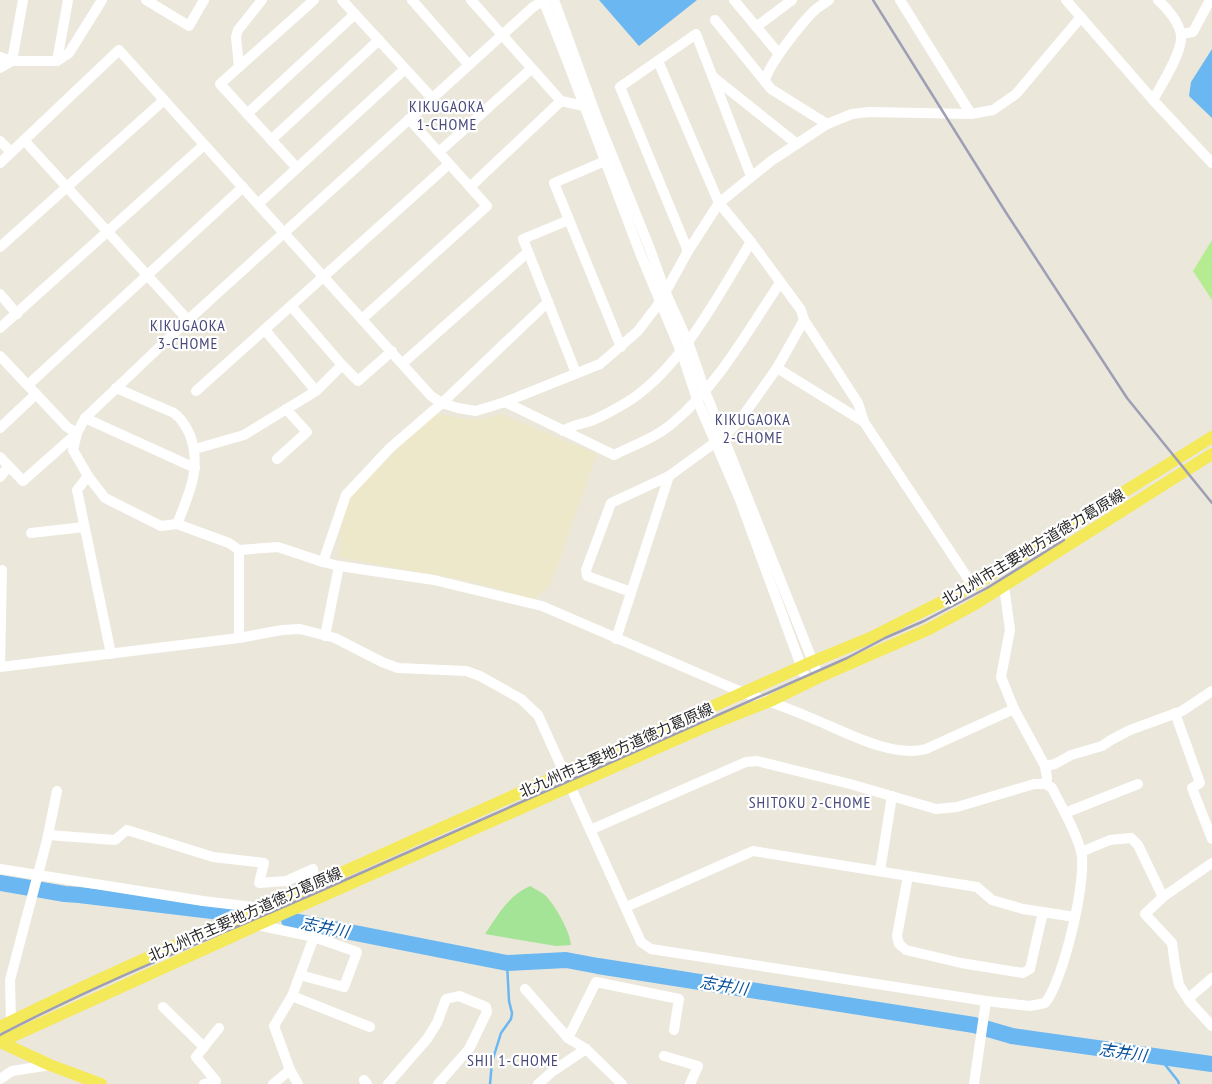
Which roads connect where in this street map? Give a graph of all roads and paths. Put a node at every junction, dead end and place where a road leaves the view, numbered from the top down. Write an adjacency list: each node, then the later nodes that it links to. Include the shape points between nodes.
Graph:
1 (23, 0): 29 (street)
2 (68, 0): 30 (street)
3 (102, 0): 30 (street, via 69,53)
4 (146, 0): 5 (street, via 189,26)
5 (204, 0)
6 (262, 0): 33 (street, via 238,30)
7 (314, 0): 33 (street)
8 (342, 0): 20 (street)
9 (412, 0): 32 (street)
10 (472, 0): 25 (street)
11 (546, 0): 19 (street); 43 (street); 76 (street, via 597,118)
12 (734, 0): 23 (street)
13 (792, 0): 23 (street)
14 (829, 0): 27 (street, via 815,10)
15 (900, 0): 45 (street)
16 (1066, 0): 21 (street)
17 (1158, 0): 24 (street, via 1168,8)
18 (1210, 0): 24 (street, via 1193,32)
19 (530, 3): 25 (street)
20 (355, 14): 26 (street); 44 (street)
21 (1081, 17): 41 (street); 45 (street, via 1016,94 993,110)
22 (715, 20): 38 (street)
23 (756, 27): 27 (street)
24 (1181, 34): 41 (street, via 1173,63)
25 (502, 35): 32 (street); 36 (street)
26 (380, 40): 35 (street); 49 (street)
27 (779, 54): 38 (street, via 765,76)
28 (0, 57): 29 (street)
29 (12, 61): 30 (street); 34 (street)
30 (57, 61)
31 (658, 61): 37 (street, via 696,34); 64 (street); 71 (street, via 620,87)
32 (469, 65): 39 (street)
33 (239, 67): 44 (street, via 220,84)
34 (0, 68)
35 (406, 69): 39 (street); 59 (street)
36 (531, 69): 42 (street); 54 (street)
37 (712, 77): 51 (street); 60 (street)
38 (765, 82): 47 (street)
39 (432, 98): 46 (street)
40 (164, 100): 48 (street, via 119,50); 52 (street); 61 (street)
41 (1153, 100): 57 (street)
42 (561, 101): 43 (street); 62 (street)
43 (584, 106): 55 (street)
44 (247, 114): 49 (street)
45 (971, 114): 47 (street, via 869,112 852,114)
46 (409, 120): 54 (street); 68 (street)
47 (827, 124): 51 (street)
48 (24, 140): 53 (street); 61 (street)
49 (271, 140): 59 (street)
50 (0, 141): 53 (street)
51 (797, 144): 60 (street)
52 (204, 145): 63 (street); 67 (street)
53 (11, 152): 56 (street)
54 (439, 152): 58 (street)
55 (605, 161): 66 (street, via 554,183); 79 (street)
56 (0, 163)
57 (1212, 163)
58 (449, 164): 62 (street); 74 (street)
59 (297, 168): 65 (street)
60 (751, 176): 64 (street)
61 (67, 187): 67 (street); 70 (street)
62 (470, 187): 82 (street, via 487,206)
63 (243, 188): 65 (street); 73 (street)
64 (719, 203): 69 (street); 71 (street)
65 (258, 204): 68 (street)
66 (569, 220): 72 (street, via 523,239); 88 (street)
67 (108, 232): 73 (street); 81 (street)
68 (284, 234): 74 (street); 83 (street)
69 (751, 242): 75 (street); 87 (street)
70 (0, 247)
71 (688, 251): 76 (street)
72 (528, 252): 78 (street); 91 (street)
73 (148, 275): 83 (street); 95 (street)
74 (324, 277): 80 (street); 82 (street)
75 (780, 283): 84 (street, via 801,310); 99 (street)
76 (665, 291): 79 (street); 87 (street)
77 (0, 294): 81 (street)
78 (548, 302): 94 (street); 103 (street)
79 (660, 302): 87 (street); 88 (street)
80 (291, 306): 86 (street); 92 (street)
81 (17, 314): 85 (street)
82 (362, 319): 89 (street)
83 (188, 320): 96 (street)
84 (804, 320): 93 (street); 106 (street, via 858,404)
85 (0, 328)
86 (265, 330): 97 (street); 98 (street)
87 (684, 346): 99 (street); 101 (street); 108 (street, via 652,384 633,398)
88 (621, 347): 94 (street, via 600,364)
89 (392, 351): 91 (street); 92 (street, via 358,381)
90 (0, 356): 95 (street)
91 (403, 363): 103 (street, via 431,396)
92 (342, 365): 98 (street)
93 (777, 368): 106 (street); 110 (street, via 740,420)
94 (576, 374): 102 (street)
95 (28, 386): 100 (street)
96 (116, 388): 105 (street); 112 (street, via 179,416)
97 (196, 391)
98 (316, 391): 104 (street)
99 (705, 391): 101 (street); 110 (street)
100 (36, 394): 107 (street); 109 (street, via 67,427)
101 (697, 399): 108 (street, via 674,423 614,455); 110 (street)
102 (505, 402): 103 (street, via 476,411); 108 (street)
103 (442, 403): 125 (street, via 390,448 346,495)
104 (286, 409): 112 (street, via 244,435); 115 (street, via 307,432)
105 (85, 418): 109 (street); 117 (street)
106 (864, 422): 128 (street)
107 (0, 428)
108 (563, 432)
109 (77, 433): 116 (street, via 23,481); 118 (street, via 73,450)
110 (720, 440): 119 (street); 135 (street); 137 (street)
111 (1208, 440): 128 (main road, 北九州市主要地方道徳力葛原線)
112 (195, 449): 117 (street)
113 (1212, 454): 129 (main road, 北九州市主要地方道徳力葛原線)
114 (0, 457): 116 (street)
115 (277, 459)
116 (9, 466): 120 (street)
117 (195, 468): 121 (street)
118 (88, 476): 121 (street, via 105,498 161,526); 122 (street, via 77,490)
119 (669, 476): 130 (street); 130 (street, via 611,502 586,570 590,578)
120 (0, 477)
121 (177, 524): 124 (street, via 229,543)
122 (84, 527): 123 (street); 134 (street)
123 (31, 533)
124 (239, 550): 125 (street, via 278,547); 132 (street)
125 (323, 562): 126 (street)
126 (339, 566): 131 (street); 133 (street, via 434,580 542,606)
127 (2, 570): 136 (street)
128 (973, 586): 135 (main road, 北九州市主要地方道徳力葛原線, via 870,638)
129 (1004, 586): 138 (main road, 北九州市主要地方道徳力葛原線, via 929,629); 143 (street, via 1010,630 1002,677)
130 (631, 592): 133 (street)
131 (325, 636): 132 (street, via 300,629); 146 (street, via 398,668 466,672 480,676 522,699 538,715)
132 (239, 638): 134 (street)
133 (616, 639): 141 (street)
134 (111, 654): 136 (street)
135 (814, 661): 137 (main road, 北九州市主要地方道徳力葛原線); 138 (street)
136 (0, 667)
137 (802, 668): 139 (street); 141 (main road, 北九州市主要地方道徳力葛原線)
138 (819, 676): 139 (main road, 北九州市主要地方道徳力葛原線)
139 (807, 682): 142 (main road, 北九州市主要地方道徳力葛原線)
140 (1212, 691): 144 (street)
141 (744, 693): 142 (street); 146 (main road, 北九州市主要地方道徳力葛原線)
142 (770, 701): 143 (street, via 862,739 911,751 934,746); 149 (main road, 北九州市主要地方道徳力葛原線)
143 (1014, 709): 145 (street)
144 (1175, 714): 145 (street, via 1130,730 1102,746); 155 (street, via 1200,783 1192,788)
145 (1045, 766): 147 (street)
146 (564, 773): 149 (street); 162 (main road, 北九州市主要地方道徳力葛原線)
147 (1046, 784): 151 (street, via 1034,784 946,809); 152 (street, via 1052,788)
148 (1138, 784): 152 (street)
149 (571, 787): 153 (street); 164 (main road, 北九州市主要地方道徳力葛原線)
150 (57, 791): 154 (street)
151 (892, 796): 153 (street, via 757,761 746,762); 159 (street)
152 (1065, 813): 156 (street)
153 (590, 830): 165 (street)
154 (48, 835): 160 (street); 162 (street, via 115,840 127,830 213,857 264,863 259,883 286,881 313,869)
155 (1212, 839)
156 (1081, 852): 163 (street, via 1110,840 1131,838); 168 (street, via 1083,873)
157 (1212, 863): 163 (street)
158 (0, 869): 160 (street)
159 (880, 871): 161 (street); 165 (street, via 753,851)
160 (38, 875): 166 (street); 178 (street, via 10,980)
161 (908, 876): 167 (street, via 977,886 992,900); 167 (street, via 897,936 899,944 906,950 961,964 1023,973 1030,969)
162 (314, 884): 164 (street); 166 (main road, 北九州市主要地方道徳力葛原線)
163 (1163, 897): 175 (street, via 1145,914 1172,943 1179,986)
164 (320, 898): 169 (main road, 北九州市主要地方道徳力葛原線)
165 (626, 907): 176 (street, via 641,942 652,949)
166 (263, 908): 178 (main road, 北九州市主要地方道徳力葛原線)
167 (1043, 912): 168 (street)
168 (1075, 917): 176 (street, via 1061,969 1045,1003 1030,1006)
169 (257, 925): 170 (street); 184 (main road, 北九州市主要地方道徳力葛原線)
170 (314, 937): 171 (street); 171 (street, via 357,952 344,987)
171 (300, 975): 174 (street)
172 (1212, 978): 175 (street)
173 (525, 989): 183 (street)
174 (292, 996): 179 (street); 189 (street, via 274,1026)
175 (1189, 998): 180 (street)
176 (986, 1001): 200 (street)
177 (163, 1008): 185 (street)
178 (5, 1024)
179 (370, 1026)
180 (1212, 1026)
181 (219, 1028): 185 (street)
182 (674, 1030): 183 (street, via 679,1000 596,982)
183 (568, 1038): 186 (street)
184 (0, 1042): 188 (main road)
185 (204, 1047): 192 (street, via 196,1057 216,1081)
186 (586, 1049): 197 (street, via 552,1070); 198 (street)
187 (664, 1056): 199 (street, via 698,1066)
188 (50, 1065): 190 (street, via 12,1071); 191 (main road)
189 (290, 1070): 193 (street); 194 (street)
190 (0, 1079)
191 (94, 1083)
192 (204, 1084)
193 (272, 1084)
194 (298, 1084)
195 (388, 1084): 196 (street, via 427,1039 446,999 459,996 486,1007 488,1012 468,1049)
196 (438, 1084)
197 (538, 1084)
198 (622, 1084)
199 (690, 1084)
200 (974, 1084)

